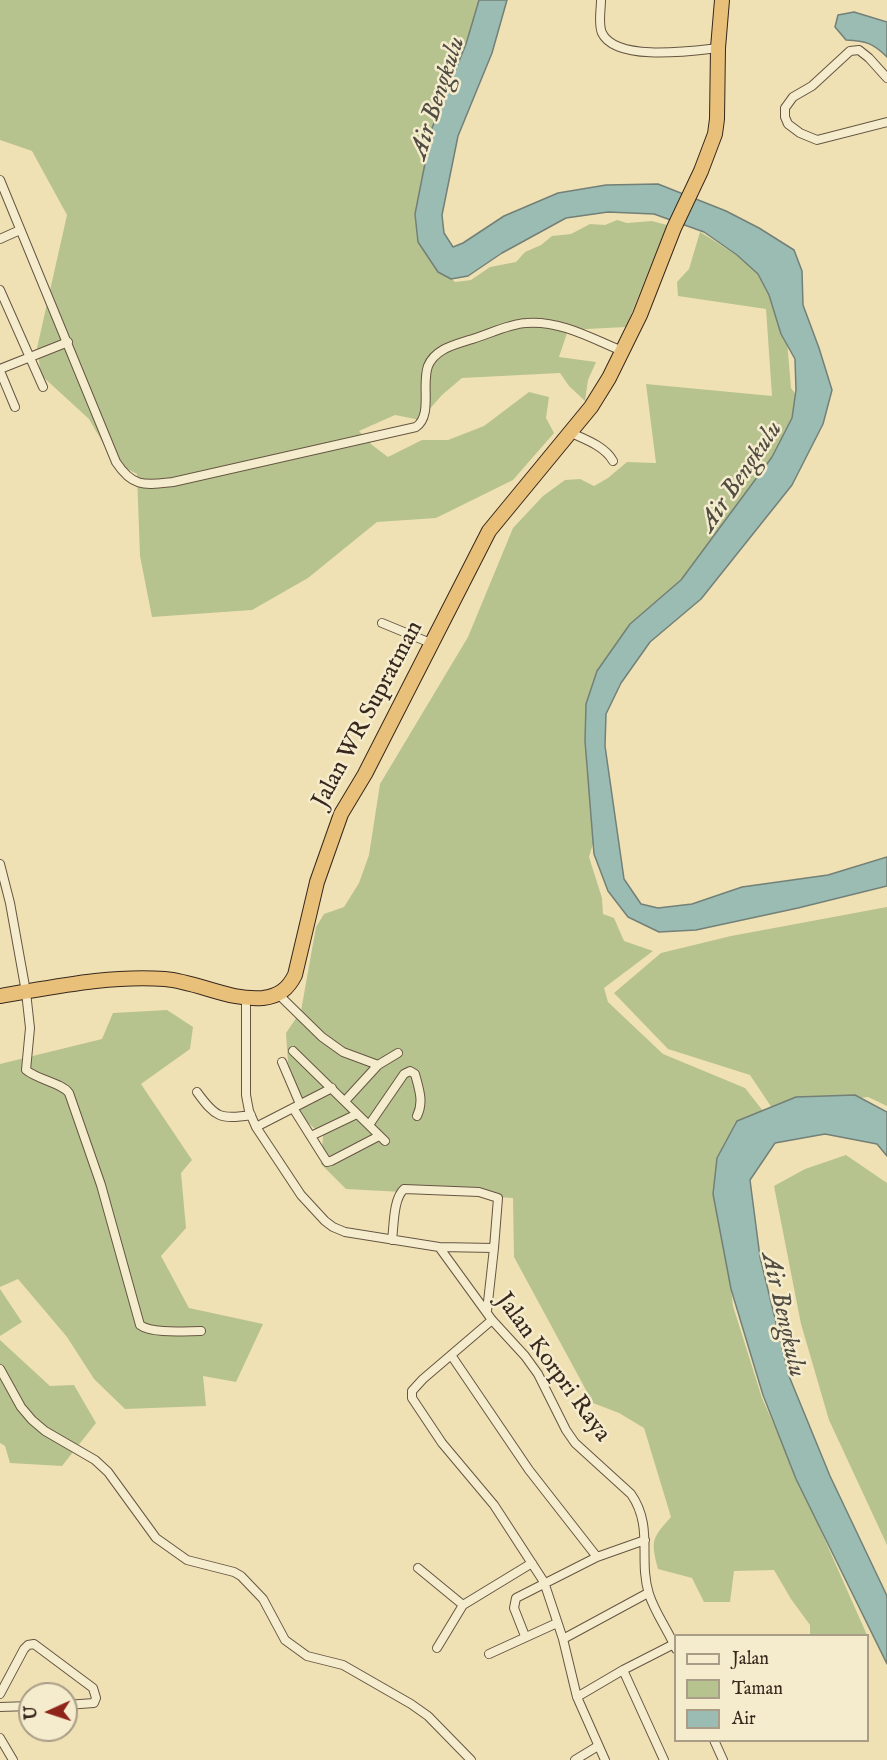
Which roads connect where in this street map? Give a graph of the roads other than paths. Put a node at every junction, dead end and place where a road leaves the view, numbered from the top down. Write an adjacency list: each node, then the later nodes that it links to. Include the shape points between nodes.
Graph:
1 (601, 0): 3 (street, via 603,36 630,51)
2 (722, 0): 3 (highway, Jalan WR Supratman)
3 (718, 48): 11 (highway, Jalan WR Supratman, via 717,119 711,146)
4 (887, 78): 5 (street, via 859,50 850,51 812,86 793,97 784,113 788,124 817,140)
5 (887, 122)
6 (0, 180): 7 (street)
7 (20, 230): 8 (street); 10 (street)
8 (0, 238)
9 (0, 290): 12 (street)
10 (68, 342): 11 (street, via 116,462 128,477 145,485 416,427 424,418 428,367 437,353 525,323 570,329); 12 (street)
11 (622, 351): 16 (highway, Jalan WR Supratman, via 600,393)
12 (30, 357): 13 (street); 14 (street)
13 (0, 370): 15 (street)
14 (43, 387)
15 (15, 406)
16 (569, 432): 17 (street, via 598,446); 19 (highway, Jalan WR Supratman, via 489,531)
17 (613, 461)
18 (382, 623): 19 (street)
19 (433, 644): 22 (highway, Jalan WR Supratman, via 341,814 317,882 295,975)
20 (0, 864): 21 (street)
21 (26, 992): 23 (highway); 24 (highway, via 86,981 147,978 184,981); 44 (street, via 30,1028 26,1070 69,1094 107,1205 140,1325 146,1329)
22 (279, 995): 24 (highway); 28 (street, via 343,1052)
23 (0, 996)
24 (246, 999): 34 (street, via 246,1095)
25 (293, 1052): 29 (street)
26 (398, 1053): 28 (street)
27 (282, 1062): 32 (street)
28 (378, 1065): 31 (street)
29 (332, 1088): 31 (street); 32 (street)
30 (197, 1092): 34 (street, via 208,1107 223,1117)
31 (345, 1101): 33 (street)
32 (297, 1106): 37 (street); 38 (street)
33 (357, 1114): 36 (street); 38 (street)
34 (250, 1115): 37 (street)
35 (417, 1116): 36 (street, via 421,1098 415,1074 410,1071)
36 (369, 1125): 38 (street, via 382,1138 329,1162)
37 (256, 1127): 39 (street, via 301,1195 333,1227)
38 (311, 1136)
39 (392, 1240): 40 (street); 41 (street, via 398,1199 404,1189 478,1192 498,1198)
40 (439, 1247): 41 (street); 42 (street, Jalan Korpri Raya)
41 (494, 1248): 42 (street)
42 (487, 1311): 43 (street, Jalan Korpri Raya)
43 (492, 1320): 45 (street); 47 (street, Jalan Korpri Raya, via 525,1356 575,1443 638,1504)
44 (201, 1330)
45 (451, 1355): 48 (street, via 529,1470); 49 (street, via 415,1387 411,1398 442,1443 494,1504)
46 (0, 1369): 71 (street, via 32,1420 108,1472 156,1538 187,1560 241,1576 263,1599 285,1640 307,1656 343,1665 411,1704)
47 (645, 1540): 48 (street); 52 (street, Jalan Korpri Raya)
48 (597, 1557): 51 (street)
49 (532, 1563): 51 (street); 53 (street)
50 (418, 1568): 53 (street)
51 (544, 1582): 54 (street); 55 (street, via 514,1602)
52 (648, 1593): 56 (street); 57 (street, Jalan Korpri Raya)
53 (463, 1605): 59 (street)
54 (557, 1623): 55 (street); 56 (street)
55 (525, 1636): 60 (street)
56 (563, 1639): 63 (street)
57 (674, 1644)
58 (674, 1646): 61 (street)
59 (437, 1648)
60 (489, 1654)
61 (623, 1670): 63 (street); 74 (street)
62 (0, 1694): 64 (street, via 24,1649 34,1644 93,1688 94,1703)
63 (577, 1697): 69 (street)
64 (78, 1704)
65 (18, 1706): 66 (street)
66 (0, 1707)
67 (0, 1738): 70 (street)
68 (715, 1742): 75 (street)
69 (598, 1746): 72 (street); 73 (street)
70 (12, 1760)
71 (471, 1760)
72 (575, 1760)
73 (605, 1760)
74 (664, 1760)
75 (723, 1760)

